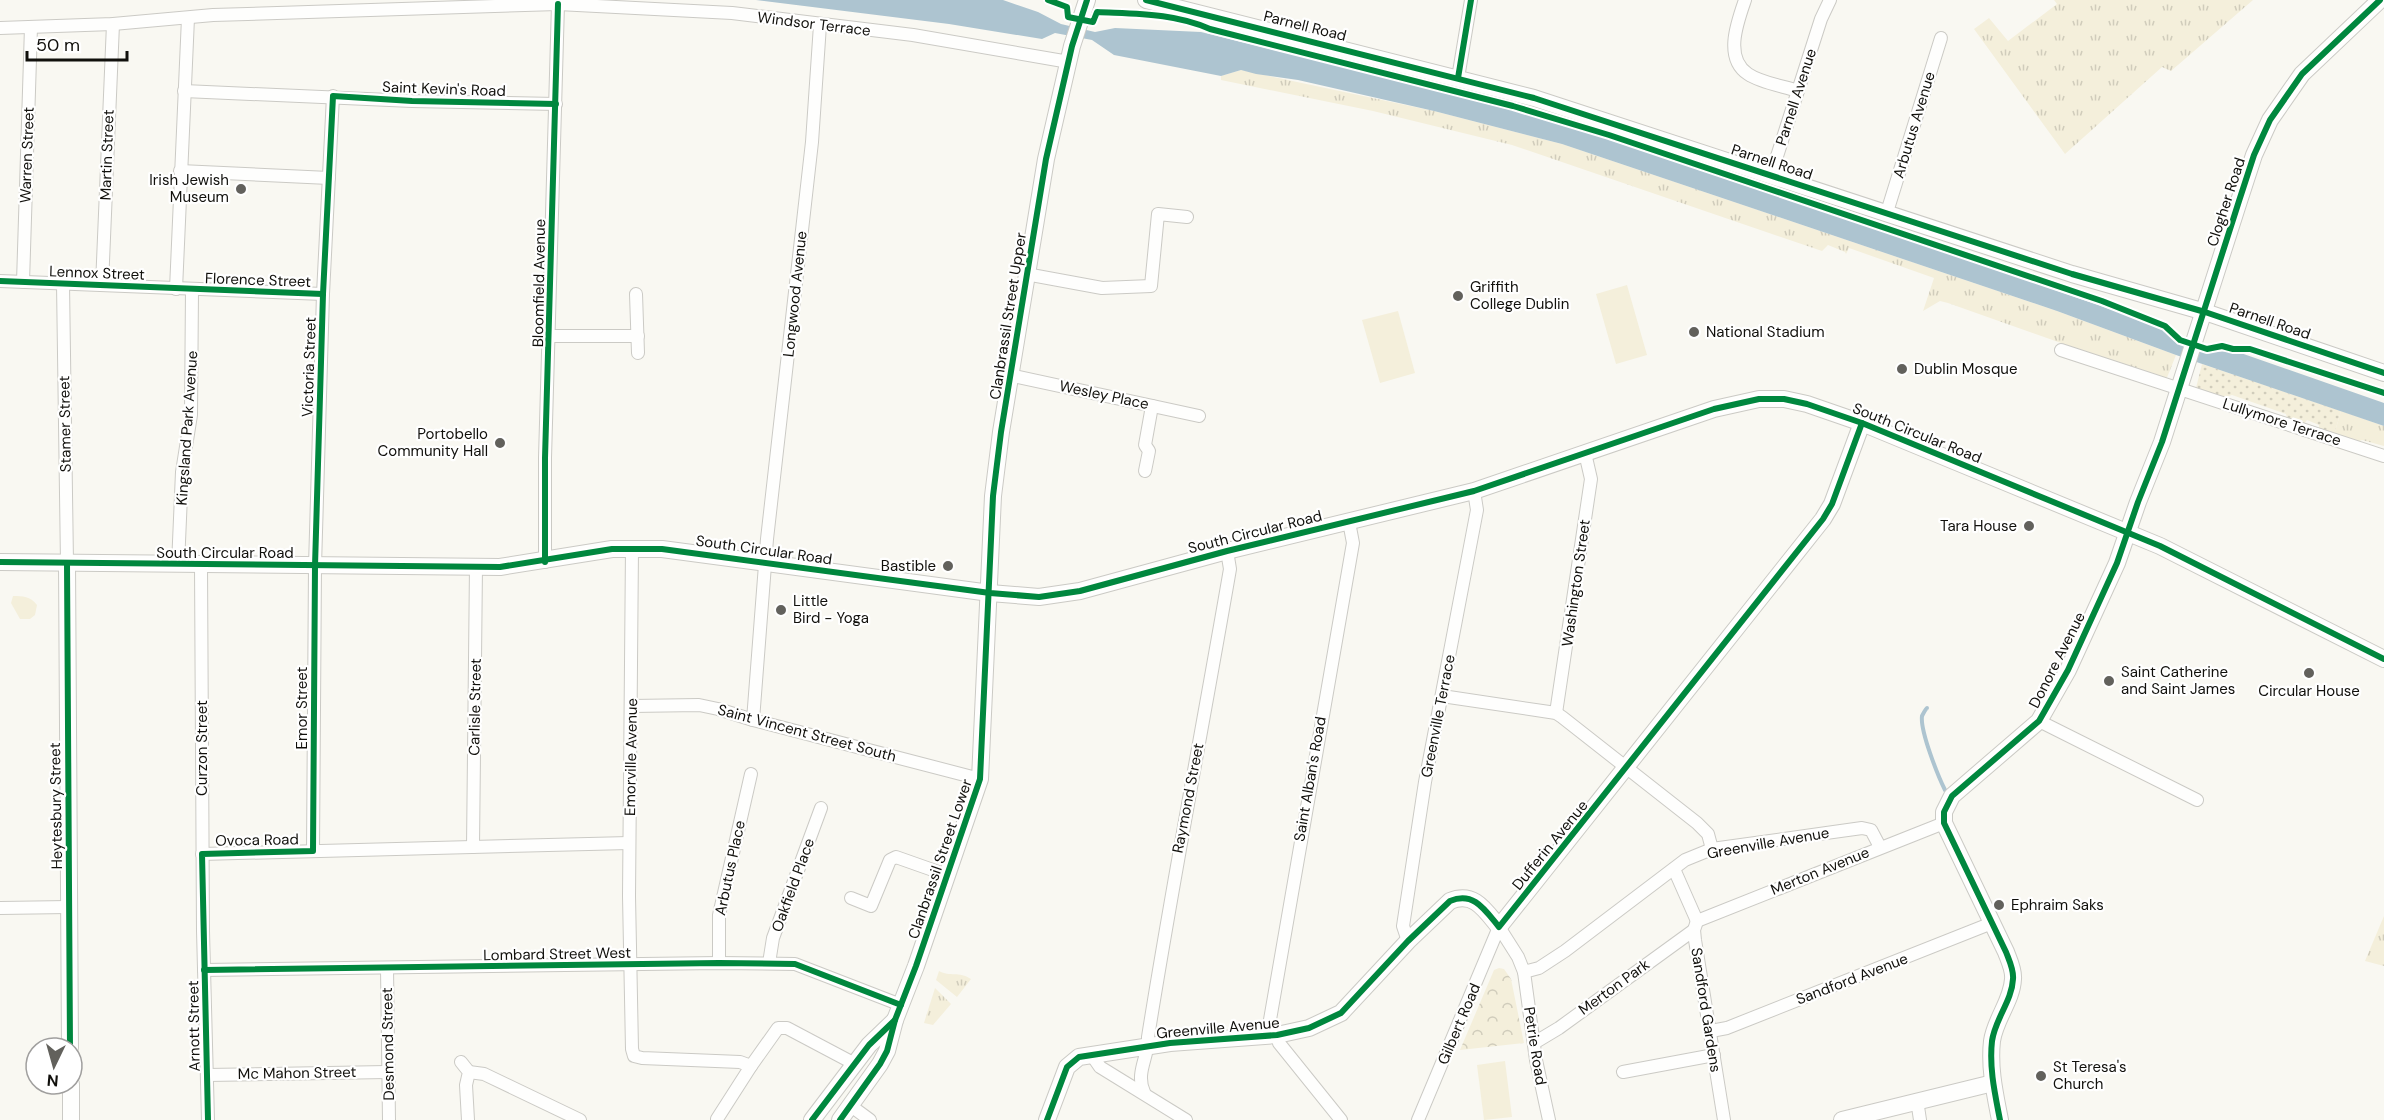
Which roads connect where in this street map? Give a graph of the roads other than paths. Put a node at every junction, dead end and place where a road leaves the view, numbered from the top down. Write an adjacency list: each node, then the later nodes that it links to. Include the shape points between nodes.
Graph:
1 (1087, 0): 14 (main road, Clanbrassil Street Upper)
2 (1146, 0): 15 (main road, Parnell Road)
3 (1470, 0): 15 (street)
4 (1745, 0): 17 (street, via 1734,43 1739,66 1750,76)
5 (1830, 0): 17 (street, Parnell Avenue)
6 (2380, 0): 34 (main road, Clogher Road, via 2302,74 2270,120 2248,173)
7 (558, 4): 8 (street, Windsor Terrace); 10 (street, Windsor Terrace, via 732,14); 19 (street, Bloomfield Avenue)
8 (188, 18): 9 (street, Windsor Terrace); 16 (street)
9 (113, 24): 11 (street, Windsor Terrace); 29 (street, Martin Street)
10 (820, 25): 14 (street, Windsor Terrace); 55 (street, Longwood Avenue, via 812,142)
11 (31, 27): 12 (street, Windsor Terrace); 27 (street, Warren Street)
12 (0, 28)
13 (1941, 38): 23 (street, Arbutus Avenue)
14 (1070, 54): 25 (main road, Clanbrassil Street Upper)
15 (1458, 78): 21 (main road, Parnell Road, via 1544,101)
16 (184, 91): 18 (street, Saint Kevin's Road); 20 (street)
17 (1798, 91): 21 (street, Parnell Avenue)
18 (333, 96): 19 (street, Saint Kevin's Road); 22 (street, Victoria Street)
19 (556, 104): 35 (street, Bloomfield Avenue)
20 (180, 171): 22 (street); 30 (street)
21 (1771, 175): 23 (main road, Parnell Road)
22 (329, 178): 32 (street, Victoria Street)
23 (1887, 212): 34 (main road, Parnell Road)
24 (1187, 216): 25 (street, via 1158,214 1151,286 1102,288)
25 (1026, 274): 40 (main road, Clanbrassil Street Upper)
26 (0, 281): 27 (street, Lennox Street)
27 (23, 282): 28 (street, Lennox Street)
28 (63, 284): 29 (street, Lennox Street); 56 (street, Stamer Street)
29 (102, 285): 30 (street, Lennox Street)
30 (176, 289): 31 (street, Lennox Street)
31 (192, 290): 32 (street, Florence Street); 57 (street, Kingsland Park Avenue, via 190,415 182,472)
32 (323, 294): 59 (street, Victoria Street)
33 (636, 294): 36 (street)
34 (2203, 318): 39 (main road, Parnell Road); 41 (main road, Clogher Road)
35 (550, 336): 36 (street); 54 (street, Bloomfield Avenue)
36 (638, 336): 38 (street)
37 (2061, 350): 41 (street, Lullymore Terrace)
38 (638, 353)
39 (2384, 373)
40 (1010, 375): 42 (street, Wesley Place); 61 (main road, Clanbrassil Street Upper, via 993,496)
41 (2181, 386): 46 (street, Lullymore Terrace); 50 (main road, Donore Avenue)
42 (1152, 406): 43 (street, Wesley Place); 47 (street)
43 (1199, 416)
44 (1862, 423): 45 (main road, South Circular Road, via 1807,404 1759,399 1714,409); 50 (main road, South Circular Road); 68 (main road, Dufferin Avenue, via 1823,519)
45 (1585, 453): 48 (main road, South Circular Road); 65 (street, Washington Street, via 1591,479)
46 (2384, 456)
47 (1145, 471)
48 (1474, 491): 49 (main road, South Circular Road); 63 (street, Greenville Terrace, via 1477,510)
49 (1349, 522): 52 (main road, South Circular Road); 99 (street, Saint Alban's Road, via 1353,543)
50 (2127, 532): 62 (main road, South Circular Road); 67 (main road, Donore Avenue, via 2068,670)
51 (632, 548): 54 (main road, South Circular Road); 55 (main road, South Circular Road); 64 (street, Emorville Avenue)
52 (1227, 551): 61 (main road, South Circular Road, via 1060,595 1021,597); 101 (street, Raymond Street, via 1230,569 1174,875)
53 (0, 562): 56 (main road, South Circular Road)
54 (545, 562): 60 (main road, South Circular Road)
55 (765, 562): 61 (main road, South Circular Road); 66 (street, Longwood Avenue)
56 (67, 563): 57 (main road, South Circular Road); 83 (main road, Heytesbury Street)
57 (178, 565): 58 (main road, South Circular Road)
58 (201, 565): 59 (main road, South Circular Road); 79 (street, Curzon Street)
59 (315, 566): 60 (main road, South Circular Road); 78 (street, Emor Street)
60 (476, 566): 75 (street, Carlisle Street)
61 (990, 593): 70 (main road, Clanbrassil Street Lower)
62 (2384, 659)
63 (1442, 696): 65 (street); 89 (street, Greenville Terrace, via 1402,926)
64 (632, 706): 66 (street, Saint Vincent Street South, via 699,705); 74 (street, Emorville Avenue)
65 (1556, 714): 68 (street)
66 (753, 720): 70 (street, Saint Vincent Street South)
67 (2039, 721): 71 (street); 73 (main road, Donore Avenue, via 1952,796 1944,812)
68 (1626, 769): 77 (street, via 1705,830); 87 (main road, Dufferin Avenue)
69 (751, 774): 90 (street, Arbutus Place, via 719,915)
70 (980, 779): 81 (main road, Clanbrassil Street Lower)
71 (2197, 800)
72 (821, 808): 91 (street, Oakfield Place, via 774,938)
73 (1944, 823): 76 (street, Merton Avenue); 85 (main road)
74 (629, 843): 75 (street, Ovoca Road); 92 (street, Emorville Avenue)
75 (473, 847): 78 (street, Ovoca Road)
76 (1880, 847): 77 (street, Greenville Avenue, via 1871,830 1862,828); 86 (street, Merton Avenue)
77 (1712, 849): 80 (street, Greenville Avenue)
78 (313, 851): 79 (street, Ovoca Road)
79 (202, 854): 88 (street, Curzon Street)
80 (1674, 869): 86 (street, Sandford Gardens); 95 (street, Greenville Avenue, via 1565,951 1539,968)
81 (947, 875): 82 (street, via 896,857 890,860 871,906); 96 (main road, Clanbrassil Street Lower)
82 (851, 898)
83 (68, 907): 84 (street); 98 (main road, Heytesbury Street)
84 (0, 908)
85 (1992, 923): 97 (street, Sandford Avenue, via 1737,1024); 109 (main road, via 2013,978 1994,1029)
86 (1696, 926): 97 (street, Sandford Gardens); 100 (street, Merton Park)
87 (1499, 927): 89 (main road, Greenville Avenue, via 1477,902 1459,897 1443,906); 95 (street, Greenville Avenue); 126 (street, Gilbert Road)
88 (203, 931): 94 (street, Arnott Street)
89 (1408, 941): 99 (main road, Greenville Avenue, via 1341,1013 1309,1028)
90 (719, 963): 91 (street, Lombard Street West); 92 (street, Lombard Street West)
91 (769, 963): 96 (street, Lombard Street West, via 806,967)
92 (630, 965): 93 (street, Lombard Street West); 105 (street, Emorville Avenue, via 634,1056 740,1062)
93 (387, 968): 94 (street, Lombard Street West); 106 (street, Desmond Street)
94 (204, 970): 108 (street, Arnott Street)
95 (1524, 972): 100 (street, Petrie Road)
96 (898, 1012): 104 (main road, Clanbrassil Street Lower); 113 (main road, Clanbrassil Street Lower, via 887,1051)
97 (1711, 1030): 103 (street, Sandford Gardens)
98 (70, 1036)
99 (1272, 1036): 101 (main road, Greenville Avenue); 125 (street)
100 (1534, 1043): 127 (street, Petrie Road)
101 (1148, 1046): 102 (main road, Greenville Avenue); 110 (street, Raymond Street, via 1141,1069)
102 (1091, 1054): 110 (street, via 1100,1067); 123 (main road, via 1079,1057 1067,1067)
103 (1714, 1055): 107 (street); 128 (street, Sandford Gardens)
104 (855, 1064): 105 (street, via 787,1028 778,1028); 120 (main road, Clanbrassil Street Lower)
105 (751, 1066): 114 (street)
106 (387, 1072): 108 (street, Mc Mahon Street); 117 (street, Desmond Street)
107 (1623, 1072)
108 (207, 1076): 116 (street, Arnott Street)
109 (1993, 1083): 112 (main road); 131 (main road)
110 (1144, 1092): 124 (street)
111 (70, 1096): 115 (main road)
112 (1917, 1100): 129 (main road); 130 (street)
113 (851, 1107): 121 (main road, Clanbrassil Street Lower); 122 (street)
114 (717, 1119)
115 (71, 1120)
116 (208, 1120)
117 (389, 1120)
118 (468, 1120): 119 (street, via 465,1067)
119 (580, 1120)
120 (812, 1120)
121 (840, 1120)
122 (870, 1120)
123 (1047, 1120)
124 (1186, 1120)
125 (1341, 1120)
126 (1419, 1120)
127 (1549, 1120)
128 (1724, 1120)
129 (1842, 1120)
130 (1920, 1120)
131 (2000, 1120)

